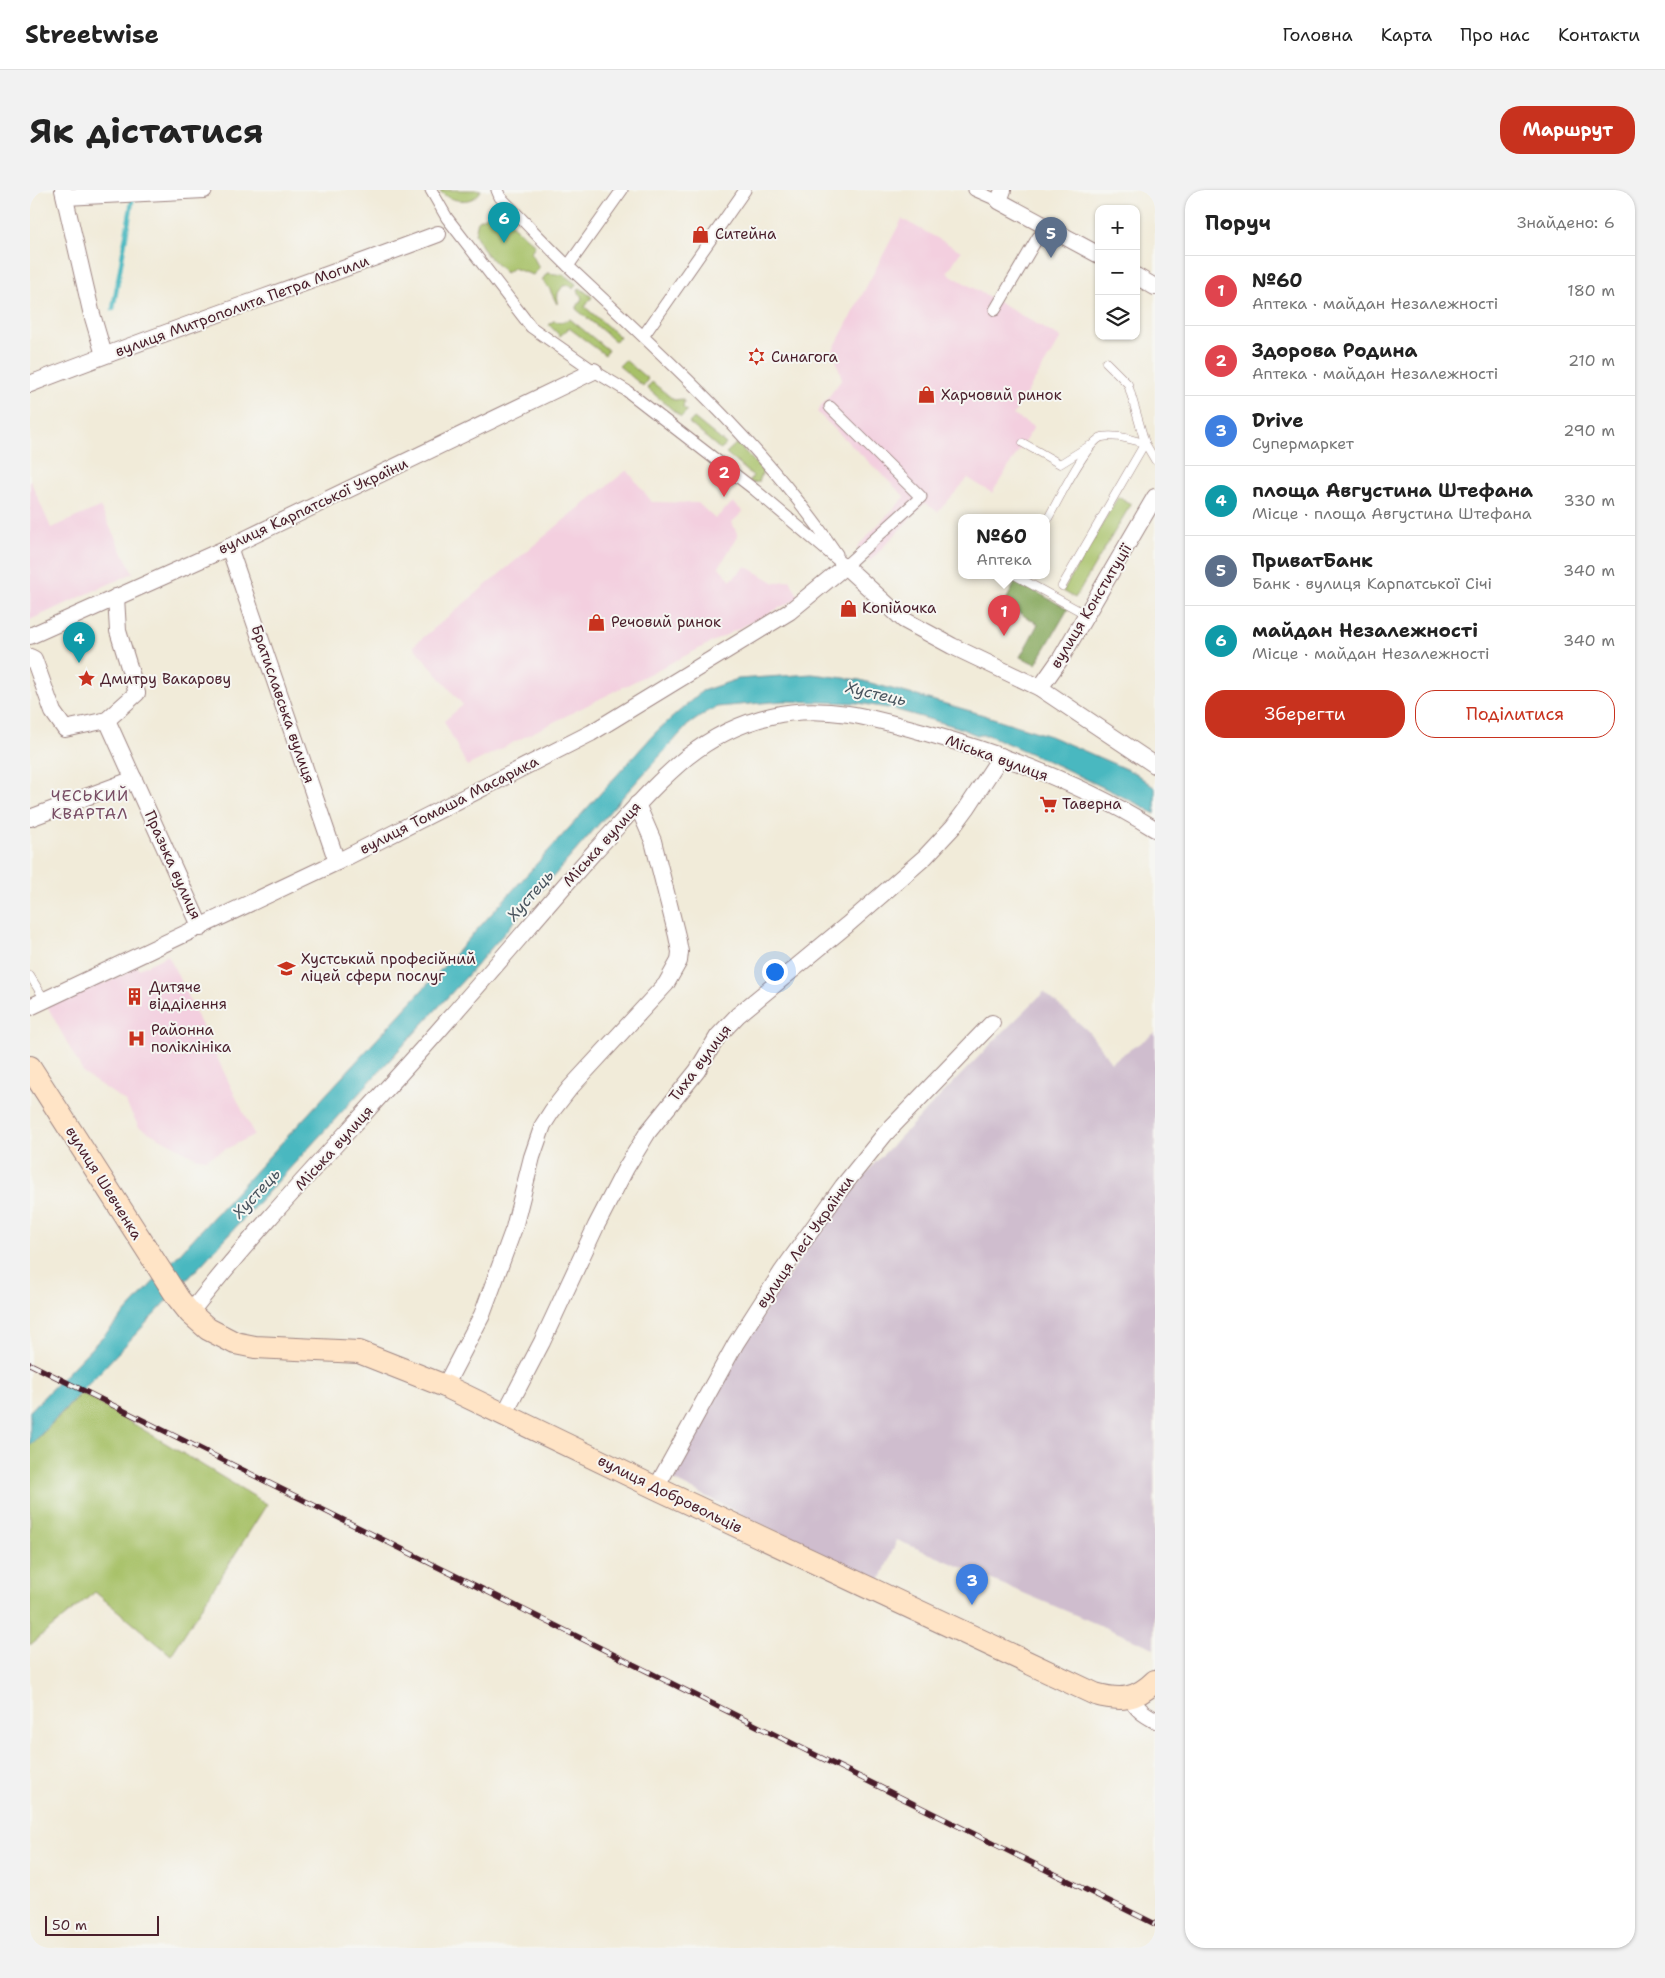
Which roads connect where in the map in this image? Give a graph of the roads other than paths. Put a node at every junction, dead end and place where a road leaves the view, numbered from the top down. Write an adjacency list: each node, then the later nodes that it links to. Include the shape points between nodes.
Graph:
1 (204, 190): 7 (street)
2 (431, 190): 9 (street)
3 (497, 190): 13 (street, via 500,197)
4 (622, 190): 13 (street)
5 (744, 190): 17 (street)
6 (974, 190): 8 (street)
7 (64, 194): 18 (street)
8 (1001, 195): 12 (street)
9 (455, 228): 10 (street, вулиця Митрополита Петра Могили); 20 (street, via 531,327)
10 (438, 234): 18 (street, вулиця Митрополита Петра Могили)
11 (1038, 237): 16 (street)
12 (1095, 253)
13 (568, 266): 17 (street)
14 (1140, 278): 15 (street)
15 (1155, 287)
16 (995, 310)
17 (644, 335): 30 (street, via 740,434 811,515)
18 (104, 355): 21 (street, вулиця Митрополита Петра Могили)
19 (1106, 362): 25 (lane, via 1128,384)
20 (594, 371): 29 (street, вулиця Карпатської України); 30 (street, via 627,391 755,490)
21 (30, 384)
22 (830, 407): 30 (street, via 921,497)
23 (1023, 443): 24 (lane, via 1060,464)
24 (1093, 443): 25 (lane, via 1115,436); 28 (lane)
25 (1145, 443): 26 (lane); 32 (lane)
26 (1155, 460)
27 (1155, 497): 34 (street, вулиця Конституції)
28 (1050, 515)
29 (228, 546): 33 (street, вулиця Карпатської України); 45 (street, Братиславська вулиця)
30 (845, 566): 37 (street, via 904,620); 45 (street, вулиця Томаша Масарика, via 789,612 591,733)
31 (1021, 579): 34 (lane)
32 (1062, 586)
33 (116, 596): 35 (street, вулиця Карпатської України); 38 (street, via 118,631 138,693)
34 (1087, 615): 37 (street, вулиця Конституції)
35 (30, 636)
36 (30, 657): 38 (street, via 34,659 54,712 65,729)
37 (1040, 688): 40 (street)
38 (107, 720): 41 (street, Празька вулиця)
39 (1001, 756): 42 (street, Міська вулиця, via 862,715 795,712 756,720 700,747); 44 (street, Міська вулиця, via 1118,807); 53 (street, Тиха вулиця, via 953,827 926,856 738,1015 718,1036 697,1072 648,1132 630,1161)
40 (1155, 765)
41 (134, 779): 43 (street); 46 (street, Празька вулиця)
42 (637, 804): 51 (street, Міська вулиця, via 370,1109); 52 (street, via 653,840 677,936 679,962 666,984 570,1088 544,1125 532,1157 514,1228 482,1315)
43 (30, 818)
44 (1155, 829)
45 (337, 862): 46 (street, вулиця Томаша Масарика)
46 (201, 928): 48 (street, вулиця Томаша Масарика)
47 (30, 976): 48 (lane)
48 (37, 1003)
49 (992, 1023): 54 (street, вулиця Лесі Українки, via 885,1134 843,1186 781,1273 736,1344)
50 (30, 1067): 51 (main road, вулиця Шевченка)
51 (184, 1305): 52 (main road, вулиця Добровольців, via 217,1335 236,1343 255,1347 359,1352)
52 (445, 1386): 53 (main road, вулиця Добровольців)
53 (505, 1414): 54 (main road, вулиця Добровольців)
54 (656, 1488): 56 (main road, вулиця Добровольців, via 1084,1690 1105,1697)
55 (1155, 1681): 56 (main road)
56 (1131, 1697): 57 (street, via 1142,1713)
57 (1155, 1720)

